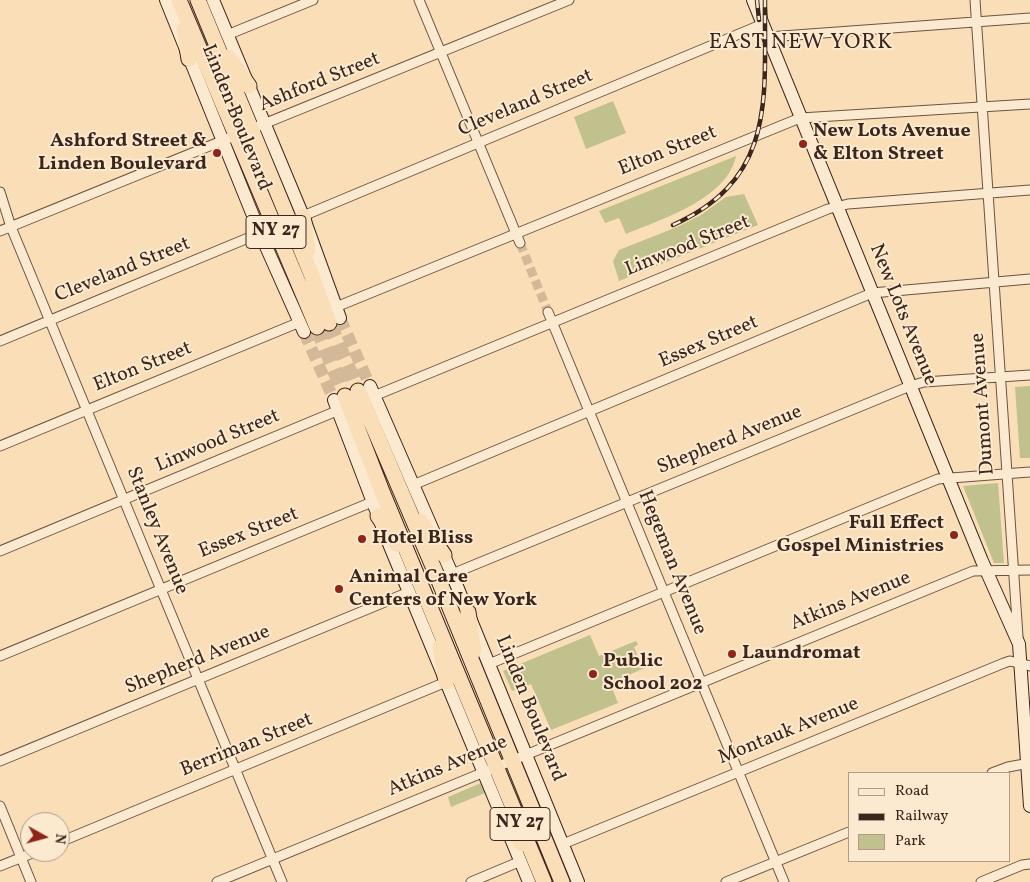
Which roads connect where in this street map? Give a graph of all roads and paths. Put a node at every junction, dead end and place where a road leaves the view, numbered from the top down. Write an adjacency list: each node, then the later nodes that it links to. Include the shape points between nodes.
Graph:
1 (166, 0): 18 (street, Linden Boulevard)
2 (179, 0): 18 (highway); 24 (highway, Linden Boulevard / NY 27)
3 (198, 0): 14 (highway, Linden Boulevard / NY 27)
4 (213, 0): 15 (street, Linden Boulevard)
5 (312, 0): 15 (street)
6 (419, 0): 17 (street)
7 (569, 0): 17 (street, Ashford Street)
8 (752, 0): 13 (street, New Lots Avenue)
9 (761, 0): 13 (street)
10 (975, 0): 12 (street, Dumont Avenue)
11 (1030, 18): 12 (street)
12 (976, 22): 16 (street); 21 (street, Dumont Avenue)
13 (762, 24): 16 (street, New Lots Avenue); 25 (street, Cleveland Street)
14 (210, 29): 19 (highway); 23 (highway, Linden Boulevard / NY 27)
15 (227, 35): 19 (street, Linden Boulevard)
16 (768, 37): 22 (street, New Lots Avenue)
17 (441, 53): 23 (street, Ashford Street); 25 (street)
18 (189, 59): 24 (street, Linden Boulevard)
19 (248, 86): 23 (street, Linden Boulevard)
20 (1030, 104): 21 (street, Elton Street)
21 (982, 107): 22 (street, Elton Street); 28 (street, Dumont Avenue)
22 (800, 118): 29 (street, New Lots Avenue); 33 (street, Elton Street)
23 (258, 127): 24 (street, Ashford Street); 30 (street, Linden Boulevard); 36 (highway, Linden Boulevard / NY 27)
24 (229, 139): 31 (street, Ashford Street); 34 (street, Linden Boulevard); 42 (highway, Linden Boulevard / NY 27)
25 (478, 143): 30 (street, Cleveland Street); 33 (street)
26 (1030, 190): 28 (street, Linwood Street)
27 (0, 192): 31 (street, Stanley Avenue)
28 (988, 193): 29 (street, Linwood Street); 38 (street, Dumont Avenue)
29 (837, 206): 39 (street, New Lots Avenue); 43 (street, Linwood Street)
30 (303, 216): 36 (highway); 42 (street, Linden Boulevard)
31 (11, 227): 32 (street, Ashford Street); 41 (street, Stanley Avenue)
32 (0, 231)
33 (516, 232): 35 (street); 42 (street, Elton Street)
34 (260, 233): 41 (street, Cleveland Street); 42 (street, Linden Boulevard)
35 (520, 243)
36 (312, 276): 42 (highway, Linden Boulevard / NY 27)
37 (1030, 279): 38 (street, Essex Street)
38 (995, 282): 39 (street, Essex Street); 46 (street, Dumont Avenue)
39 (872, 293): 47 (street, New Lots Avenue); 50 (street, Essex Street)
40 (548, 312): 43 (street, Hegeman Avenue)
41 (50, 320): 44 (street, Cleveland Street); 49 (street, Stanley Avenue)
42 (321, 321): 49 (street, Elton Street)
43 (552, 322): 48 (street, Linwood Street); 50 (street, Hegeman Avenue)
44 (0, 341)
45 (1030, 375): 46 (street, Shepherd Avenue)
46 (1001, 377): 47 (street, Shepherd Avenue, via 924,382); 53 (street, Dumont Avenue)
47 (910, 386): 54 (street, New Lots Avenue); 57 (street, Shepherd Avenue)
48 (353, 397): 55 (highway, Linden Boulevard / NY 27); 56 (street, Linwood Street); 58 (street); 61 (highway, NY 27)
49 (87, 410): 51 (street, Elton Street); 56 (street, Stanley Avenue)
50 (589, 412): 55 (street, Essex Street); 57 (street, Hegeman Avenue)
51 (0, 446)
52 (1030, 472): 53 (street)
53 (1007, 474): 54 (street); 64 (street, Dumont Avenue)
54 (949, 478): 62 (street, New Lots Avenue); 68 (street, via 938,479)
55 (408, 491): 60 (highway); 75 (highway, Linden Boulevard / NY 27)
56 (124, 500): 59 (street, Linwood Street); 66 (street, Stanley Avenue)
57 (627, 502): 65 (street, Shepherd Avenue); 68 (street, Hegeman Avenue)
58 (375, 509): 61 (highway); 66 (street, Essex Street); 67 (street)
59 (0, 551)
60 (444, 555): 65 (street, Linden Boulevard)
61 (414, 567): 70 (highway, NY 27)
62 (986, 569): 64 (street, Atkins Avenue); 71 (street, New Lots Avenue); 78 (street, Atkins Avenue, via 973,571)
63 (1030, 570): 64 (street, Atkins Avenue)
64 (1013, 571): 71 (street, Dumont Avenue)
65 (452, 574): 69 (street, Linden Boulevard)
66 (161, 589): 72 (street, Essex Street); 76 (street, Stanley Avenue)
67 (409, 592): 76 (street, Shepherd Avenue); 77 (street)
68 (664, 592): 73 (street); 78 (street, Hegeman Avenue)
69 (468, 612): 73 (street, Linden Boulevard); 75 (highway)
70 (435, 618): 77 (highway); 85 (highway, NY 27)
71 (1019, 644): 74 (street, Dumont Avenue)
72 (0, 656)
73 (489, 664): 80 (street, Linden Boulevard)
74 (1025, 665): 79 (street, Dumont Avenue); 86 (street, Montauk Avenue, via 1010,661 1004,663)
75 (478, 677): 81 (highway, Linden Boulevard / NY 27)
76 (199, 679): 82 (street, Shepherd Avenue); 84 (street, Stanley Avenue)
77 (446, 682): 84 (street, Berriman Street); 85 (street)
78 (701, 682): 80 (street, Atkins Avenue); 86 (street, Hegeman Avenue)
79 (1027, 711): 83 (street, Dumont Avenue)
80 (526, 754): 81 (street, Atkins Avenue); 93 (street, Linden Boulevard)
81 (512, 760): 85 (street, Atkins Avenue); 109 (highway, Linden Boulevard / NY 27)
82 (0, 761)
83 (1029, 763): 87 (street); 89 (street, Dumont Avenue)
84 (236, 769): 92 (street, Berriman Street); 96 (street, Stanley Avenue)
85 (490, 769): 90 (street); 96 (street, Atkins Avenue); 102 (highway, NY 27)
86 (738, 772): 93 (street, Montauk Avenue); 97 (street, Hegeman Avenue)
87 (995, 772)
88 (0, 806): 94 (street)
89 (1030, 806)
90 (501, 814): 99 (street); 102 (highway)
91 (848, 832): 97 (street)
92 (70, 838)
93 (563, 844): 110 (street, Linden Boulevard)
94 (20, 856)
95 (20, 858): 101 (street)
96 (273, 859): 104 (street, Atkins Avenue); 105 (street, Stanley Avenue)
97 (776, 861): 111 (street); 112 (street, Hegeman Avenue)
98 (23, 862): 103 (street)
99 (521, 862): 106 (street); 107 (street)
100 (1030, 864): 113 (street)
101 (0, 866)
102 (538, 867): 108 (highway, NY 27)
103 (31, 882)
104 (217, 882)
105 (282, 882)
106 (471, 882)
107 (529, 882)
108 (544, 882)
109 (562, 882)
110 (578, 882)
111 (726, 882)
112 (784, 882)
113 (981, 882)

